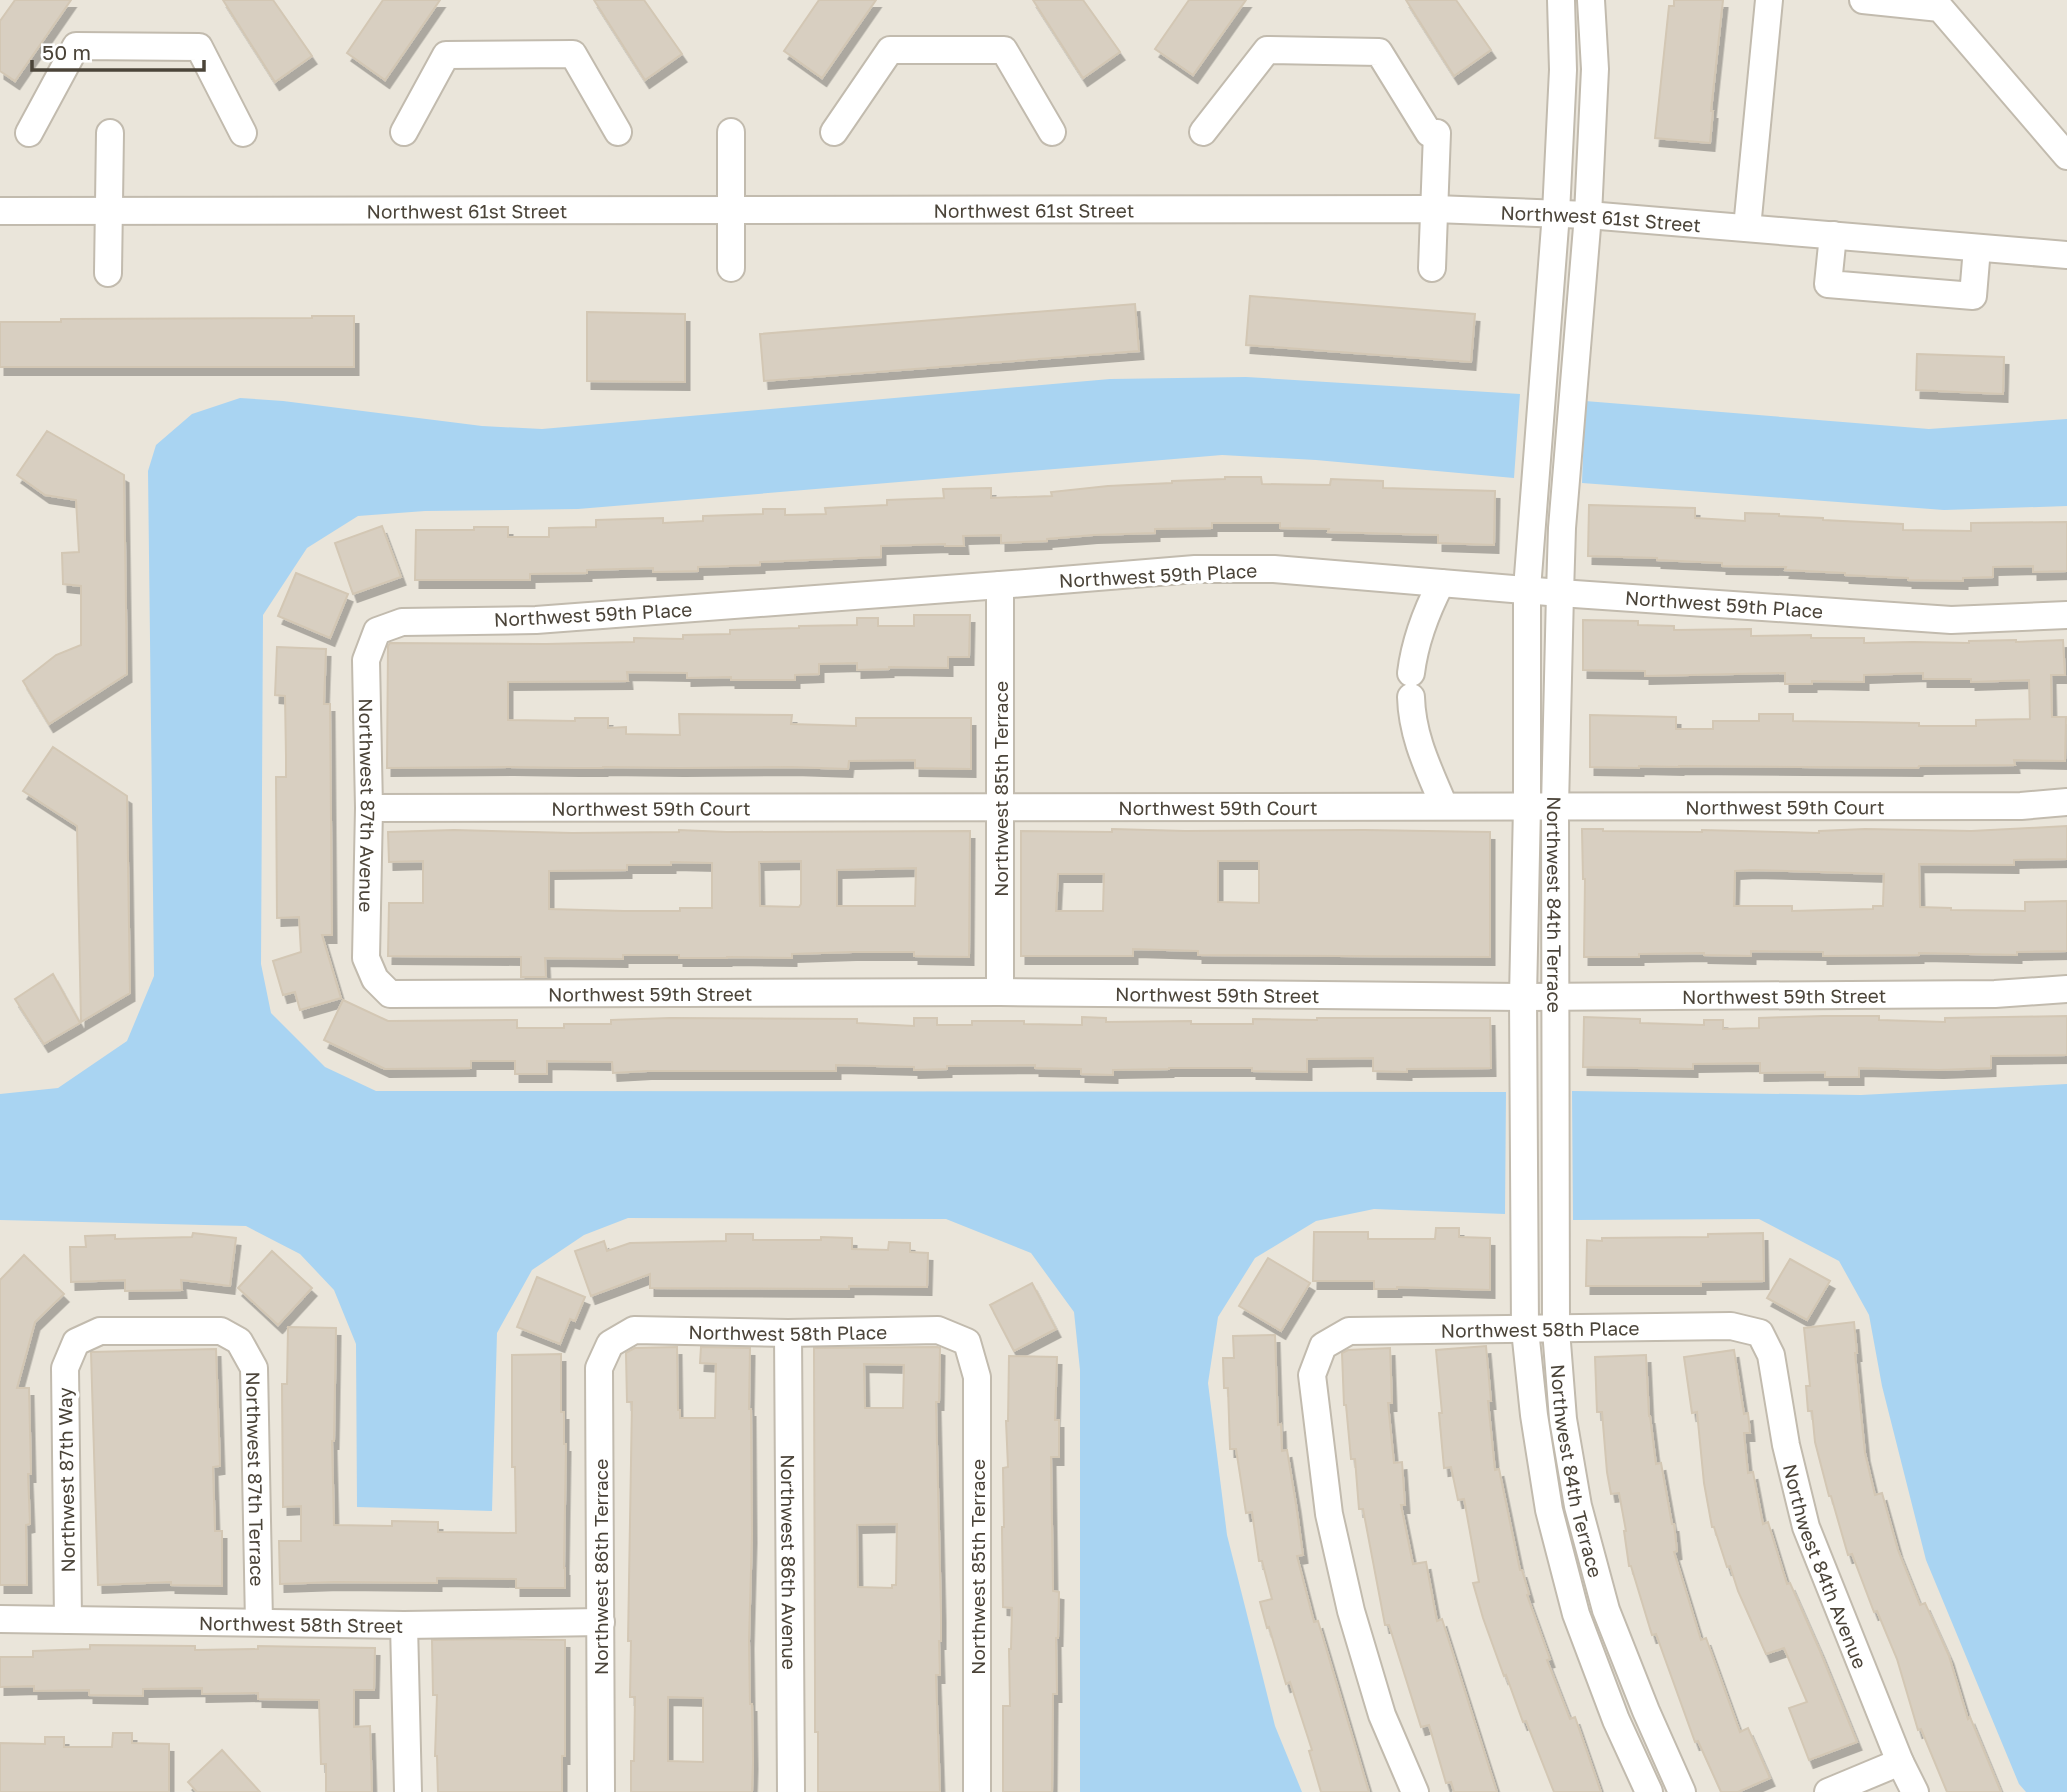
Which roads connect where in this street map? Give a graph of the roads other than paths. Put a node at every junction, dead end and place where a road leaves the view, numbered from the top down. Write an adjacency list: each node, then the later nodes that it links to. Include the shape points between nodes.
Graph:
1 (1561, 0): 19 (street, Northwest 84th Terrace, via 1563,70)
2 (1591, 0): 20 (street, Northwest 84th Terrace, via 1595,69)
3 (1769, 0): 21 (street)
4 (1863, 0): 14 (street, via 1940,8)
5 (731, 131): 16 (street)
6 (834, 131): 9 (street, via 890,50 1004,50)
7 (404, 132): 8 (street, via 446,55 573,54)
8 (618, 132)
9 (1052, 132)
10 (1203, 132): 15 (street, via 1267,50 1379,52 1433,133)
11 (30, 133): 13 (street, via 76,46 90,46 200,47)
12 (110, 133): 18 (street)
13 (243, 133)
14 (2067, 156)
15 (1434, 209): 16 (street, Northwest 61st Street); 19 (street, Northwest 61st Street); 26 (street)
16 (731, 210): 18 (street, Northwest 61st Street); 25 (street)
17 (0, 211): 18 (street, Northwest 61st Street)
18 (108, 211): 27 (street)
19 (1556, 213): 20 (street, Northwest 61st Street); 30 (street, Northwest 84th Terrace)
20 (1588, 215): 21 (street, Northwest 61st Street); 31 (street, Northwest 84th Terrace)
21 (1747, 228): 22 (street, Northwest 61st Street)
22 (1833, 235): 23 (street, Northwest 61st Street); 23 (street, via 1828,284 1973,296)
23 (1977, 247): 24 (street, Northwest 61st Street)
24 (2067, 255)
25 (731, 268)
26 (1432, 268)
27 (108, 273)
28 (1441, 583): 29 (street, Northwest 59th Place, via 1274,569 1195,569); 30 (street, Northwest 59th Place); 36 (street, via 1413,652 1410,685 1418,745)
29 (1000, 585): 33 (street, Northwest 59th Place, via 536,620 402,622); 35 (street, Northwest 85th Terrace)
30 (1527, 589): 31 (street, Northwest 59th Place); 37 (street, Northwest 84th Terrace)
31 (1560, 593): 32 (street, Northwest 59th Place, via 1951,620); 38 (street, Northwest 84th Terrace)
32 (2067, 615)
33 (377, 631): 39 (street, Northwest 87th Avenue, via 366,660)
34 (2067, 802): 38 (street, Northwest 59th Court, via 2021,806)
35 (1000, 806): 36 (street, Northwest 59th Court); 39 (street, Northwest 59th Court); 42 (street, Northwest 85th Terrace)
36 (1444, 806): 37 (street, Northwest 59th Court)
37 (1527, 806): 38 (street, Northwest 59th Court); 43 (street, Northwest 84th Terrace)
38 (1555, 806): 44 (street, Northwest 84th Terrace)
39 (369, 808): 40 (street, Northwest 87th Avenue, via 366,958)
40 (375, 979): 42 (street, Northwest 59th Street, via 390,994)
41 (2067, 989): 44 (street, Northwest 59th Street, via 1995,994)
42 (1000, 992): 43 (street, Northwest 59th Street)
43 (1523, 998): 44 (street, Northwest 59th Street); 46 (street, Northwest 84th Terrace)
44 (1555, 998): 45 (street, Northwest 84th Terrace)
45 (1556, 1329): 46 (street, Northwest 58th Place); 48 (street, Northwest 58th Place, via 1731,1326); 64 (street, Northwest 84th Terrace, via 1563,1419 1578,1506 1605,1611)
46 (1525, 1330): 62 (street, Northwest 58th Place, via 1349,1331 1323,1346 1312,1375 1329,1514 1351,1611 1382,1715); 63 (street, Northwest 84th Terrace, via 1549,1510 1576,1614)
47 (788, 1333): 50 (street, Northwest 58th Place, via 938,1329); 51 (street, Northwest 58th Place, via 634,1329); 60 (street, Northwest 86th Avenue)
48 (1760, 1333): 57 (street, Northwest 84th Avenue, via 1771,1355 1806,1527)
49 (76, 1342): 53 (street, Northwest 87th Way, via 65,1368); 54 (street, Northwest 87th Terrace, via 100,1331 221,1331 239,1340 254,1368)
50 (967, 1342): 61 (street, Northwest 85th Terrace, via 976,1377)
51 (610, 1344): 55 (street, Northwest 86th Terrace, via 599,1368)
52 (0, 1619): 53 (street, Northwest 58th Street)
53 (68, 1620): 54 (street, Northwest 58th Street)
54 (259, 1622): 56 (street, Northwest 58th Street)
55 (601, 1622): 56 (street, Northwest 58th Street); 59 (street, Northwest 86th Terrace)
56 (404, 1625): 58 (street)
57 (1900, 1762): 65 (street); 66 (street, Northwest 84th Avenue)
58 (408, 1792)
59 (601, 1792)
60 (791, 1792)
61 (976, 1792)
62 (1415, 1792)
63 (1649, 1792)
64 (1682, 1792)
65 (1828, 1792)
66 (1915, 1792)

